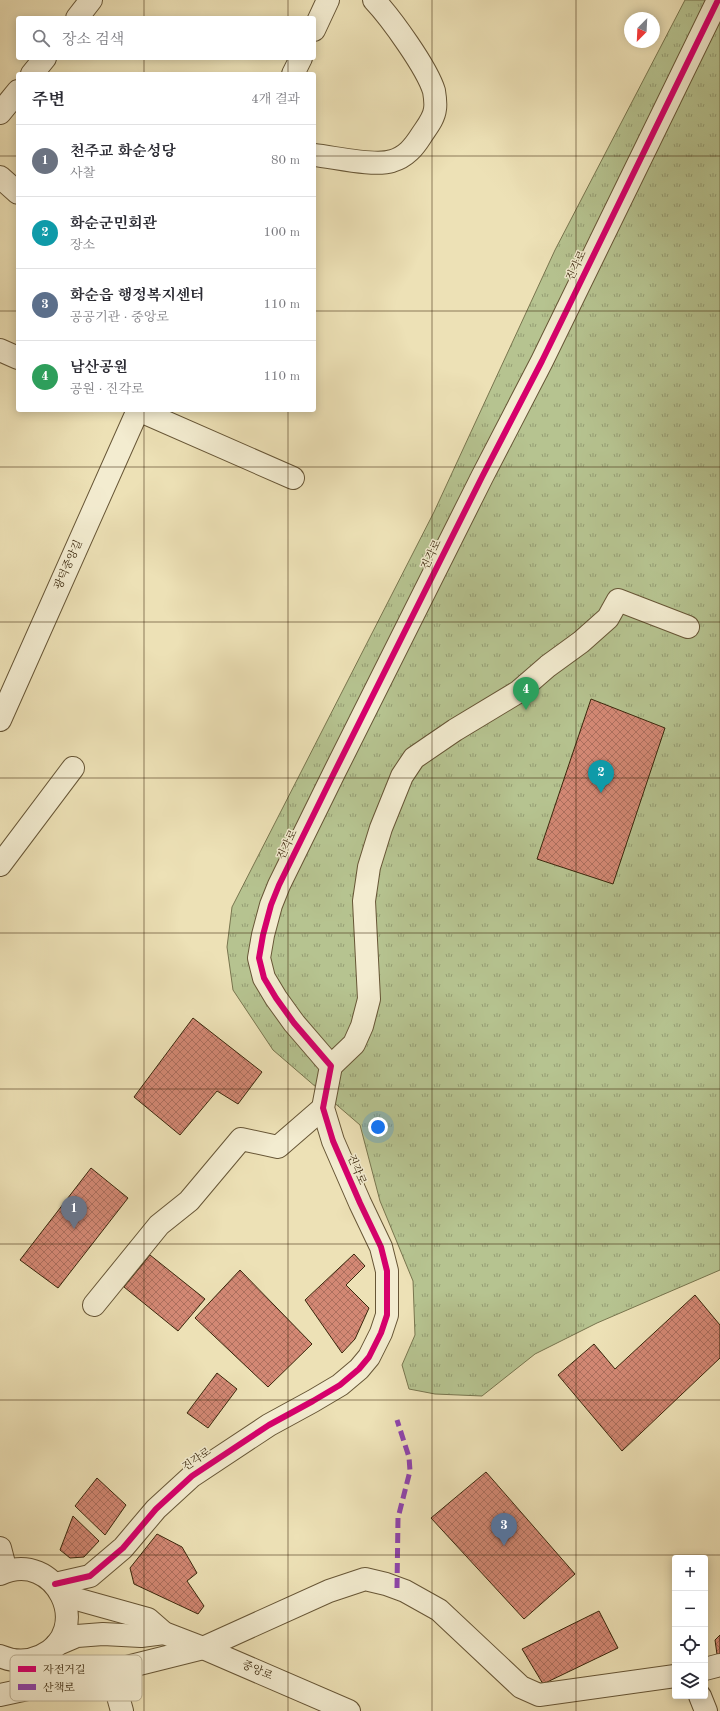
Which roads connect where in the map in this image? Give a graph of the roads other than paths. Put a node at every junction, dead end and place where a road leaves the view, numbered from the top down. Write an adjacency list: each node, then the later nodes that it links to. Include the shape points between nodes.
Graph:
1 (91, 0): 5 (street)
2 (328, 0): 6 (street)
3 (374, 0): 13 (street, via 385,11 423,69 434,90 435,111 430,124 404,157 391,162 377,163)
4 (718, 0): 25 (street, 진각로, via 542,361 334,773 271,905 259,958 264,978 294,1023)
5 (79, 16)
6 (316, 26)
7 (43, 60): 9 (street)
8 (300, 60): 10 (street)
9 (34, 72)
10 (294, 72)
11 (16, 93): 12 (street)
12 (0, 113)
13 (316, 155)
14 (0, 177): 15 (street)
15 (16, 191)
16 (0, 350): 17 (street)
17 (16, 357)
18 (137, 412): 22 (street, 광덕중앙길)
19 (143, 412): 20 (street)
20 (293, 478)
21 (688, 627): 25 (street, via 618,600 608,618 518,692 414,758 402,776 391,801 369,867 364,901 369,999 362,1026 354,1044)
22 (0, 720)
23 (73, 768): 24 (street)
24 (0, 866)
25 (331, 1066): 26 (street, 진각로)
26 (323, 1108): 27 (street, via 278,1147 241,1139 189,1201 158,1225); 30 (street, 진각로, via 333,1141 381,1246 387,1271 387,1315 369,1357 340,1385 268,1425 192,1476 156,1509 123,1548 90,1576)
27 (94, 1305)
28 (0, 1548): 29 (street)
29 (3, 1572): 30 (street, via 33,1570 45,1575)
30 (59, 1590): 31 (street, 중앙로, via 148,1619); 32 (street, via 66,1608 66,1621 63,1634)
31 (164, 1633): 32 (street, 중앙로, via 141,1636 76,1636); 33 (street, 중앙로)
32 (56, 1645): 34 (street, 중앙로)
33 (203, 1648): 37 (street); 40 (street, via 329,1591 365,1579 405,1591 439,1610 520,1687 539,1695); 46 (street, 중앙로)
34 (44, 1655)
35 (0, 1656): 36 (street, 중앙로)
36 (10, 1660)
37 (142, 1663)
38 (720, 1665): 39 (street)
39 (708, 1668)
40 (672, 1676)
41 (10, 1693): 42 (street)
42 (0, 1695)
43 (701, 1699): 47 (street)
44 (119, 1701): 45 (street)
45 (122, 1711)
46 (349, 1711)
47 (706, 1711)

